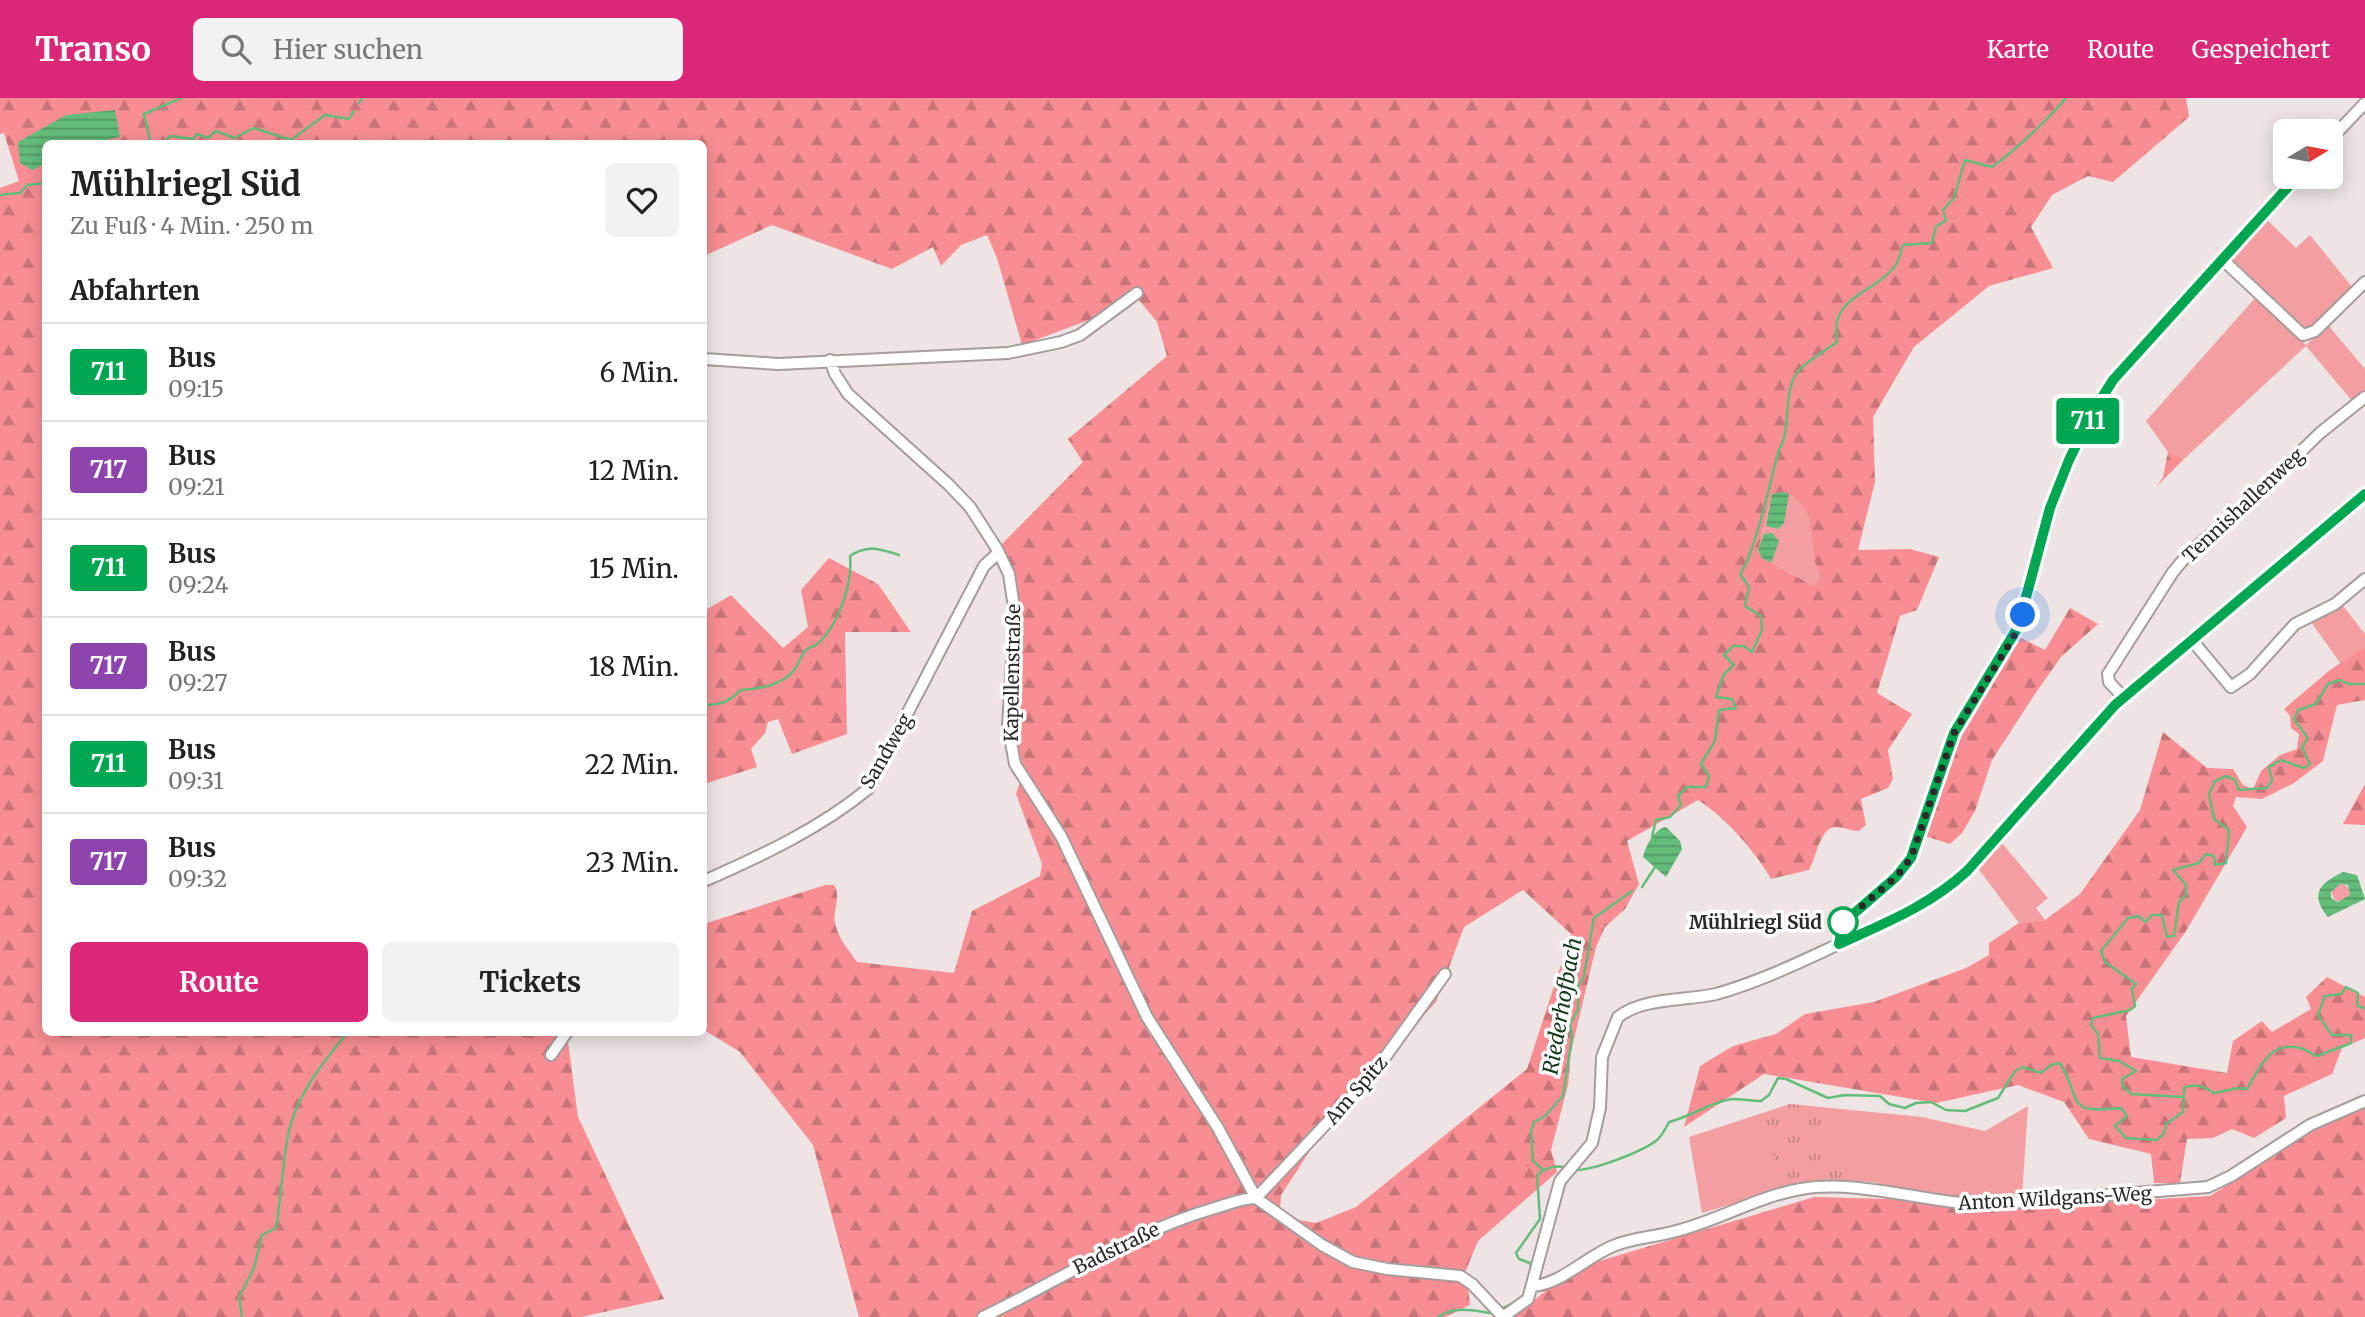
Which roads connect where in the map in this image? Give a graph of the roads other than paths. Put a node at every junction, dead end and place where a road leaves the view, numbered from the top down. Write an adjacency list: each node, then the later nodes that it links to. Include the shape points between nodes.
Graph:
1 (2365, 103): 2 (street)
2 (2343, 126)
3 (2286, 189): 4 (street)
4 (2222, 260): 5 (street, via 2303,335 2315,331); 16 (street, via 2113,380 2091,415 2052,504 2018,627 1954,733 1911,858 1843,923)
5 (2365, 282)
6 (1137, 293): 7 (street, via 1090,330 1047,346 968,356)
7 (830, 360): 8 (street, via 779,364); 11 (street, Kapellenstraße, via 848,394 970,507)
8 (707, 361)
9 (2365, 397): 14 (street, Tennishallenweg, via 2320,433 2173,572 2108,674 2109,682)
10 (2365, 494): 13 (street)
11 (998, 553): 15 (street, Sandweg, via 984,566 868,789 794,838); 21 (street, Kapellenstraße, via 1009,574 1015,614 1008,726 1015,764 1062,836 1147,1017 1218,1128)
12 (2365, 579): 13 (street, via 2335,604 2295,624 2250,674 2231,687)
13 (2191, 639): 14 (street)
14 (2124, 698): 16 (street, via 1947,889 1910,912)
15 (707, 880)
16 (1839, 944): 22 (street, via 1751,983 1637,1007 1618,1017 1602,1057 1598,1124 1592,1143 1569,1168 1554,1195)
17 (1445, 974): 21 (street, Am Spitz, via 1373,1074)
18 (564, 1036): 19 (street)
19 (551, 1055)
20 (2365, 1101): 22 (street, Anton Wildgans-Weg, via 2310,1125 2208,1188 1986,1205 1839,1187 1802,1189 1681,1230 1626,1241 1594,1254 1548,1285)
21 (1256, 1198): 23 (street, Badstraße, via 1194,1214 1137,1236); 24 (street, Kapellenstraße, via 1353,1262 1460,1276)
22 (1533, 1286): 24 (street, via 1528,1299)
23 (983, 1317)
24 (1503, 1317)

